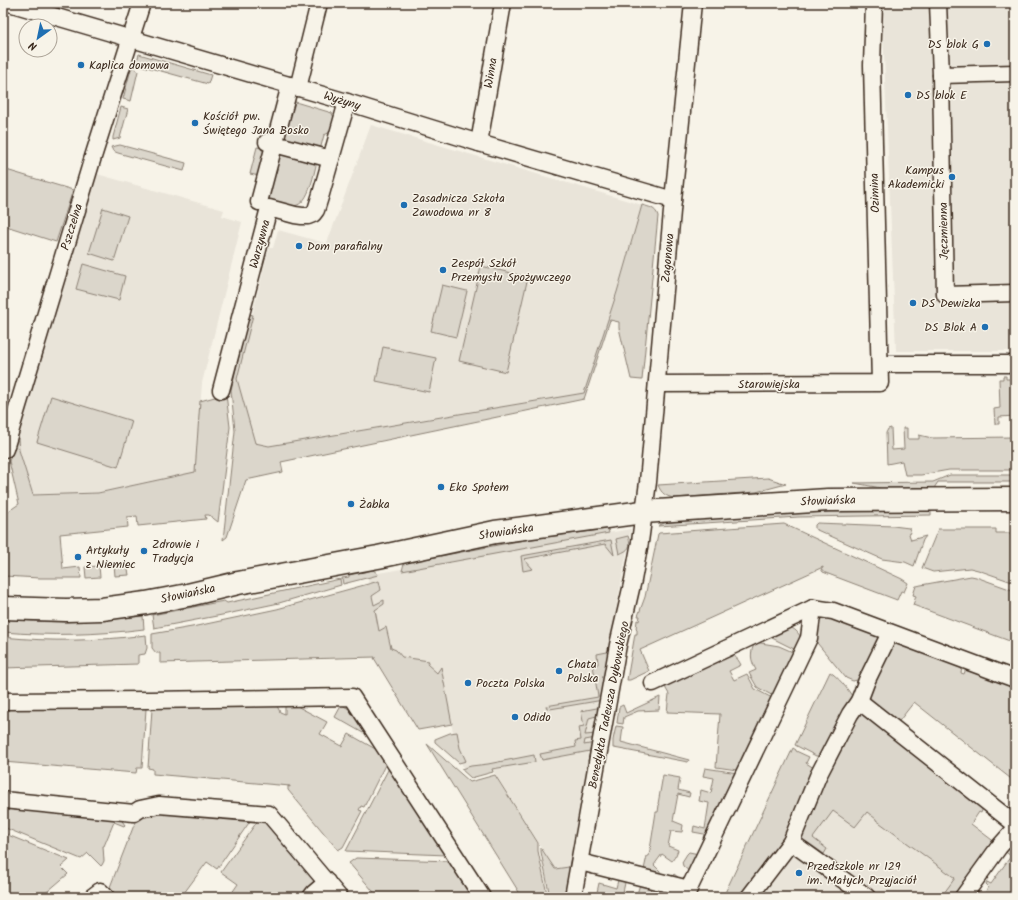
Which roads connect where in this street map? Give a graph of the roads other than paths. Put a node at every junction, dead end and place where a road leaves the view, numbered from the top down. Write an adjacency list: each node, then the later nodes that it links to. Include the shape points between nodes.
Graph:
1 (9, 3): 8 (street, Wyżyny)
2 (142, 3): 8 (street, Pszczelna)
3 (319, 3): 11 (street)
4 (502, 3): 14 (street, Winna)
5 (693, 3): 16 (street, Zagonowa)
6 (874, 3): 19 (street, Ozimina, via 872,65)
7 (938, 3): 10 (street, Jęczmienna)
8 (131, 38): 11 (street, Wyżyny); 24 (street, Pszczelna, via 5,449)
9 (1015, 73): 10 (street)
10 (940, 74): 18 (street, Jęczmienna, via 945,295)
11 (294, 87): 12 (street, Wyżyny); 13 (street)
12 (347, 102): 14 (street, Wyżyny); 15 (street, Warzywna)
13 (271, 143): 15 (street); 17 (street)
14 (479, 143): 16 (street, Wyżyny)
15 (331, 159): 23 (street, Warzywna, via 319,204 313,214 295,216 269,208)
16 (673, 200): 22 (street, Zagonowa)
17 (259, 202)
18 (1015, 293)
19 (880, 364): 20 (street); 21 (street, Ozimina)
20 (1015, 364)
21 (880, 383): 22 (street, Starowiejska)
22 (657, 384): 26 (street, Zagonowa)
23 (222, 390)
24 (3, 448)
25 (1015, 498): 26 (street, Słowiańska, via 828,500)
26 (643, 512): 27 (street, Słowiańska, via 496,532 238,583 146,604 80,610); 38 (street, Benedykta Tadeusza Dybowskiego, via 640,542 618,645)
27 (3, 608)
28 (813, 608): 29 (street, via 833,612); 31 (street); 40 (street, via 809,638)
29 (890, 633): 30 (street); 33 (street)
30 (1015, 679)
31 (653, 683)
32 (3, 701): 45 (street, via 352,697)
33 (859, 701): 35 (street); 37 (street, via 818,776)
34 (3, 800): 39 (street, via 134,813 159,804 270,814)
35 (1015, 824)
36 (1015, 829): 49 (street)
37 (791, 842): 47 (street); 48 (street)
38 (580, 862): 40 (street); 46 (street, Benedykta Tadeusza Dybowskiego)
39 (327, 882): 43 (street); 44 (street)
40 (687, 893)
41 (92, 897): 42 (street, via 100,890)
42 (106, 897)
43 (311, 897)
44 (339, 897)
45 (482, 897)
46 (573, 897)
47 (749, 897)
48 (867, 897)
49 (963, 897)

